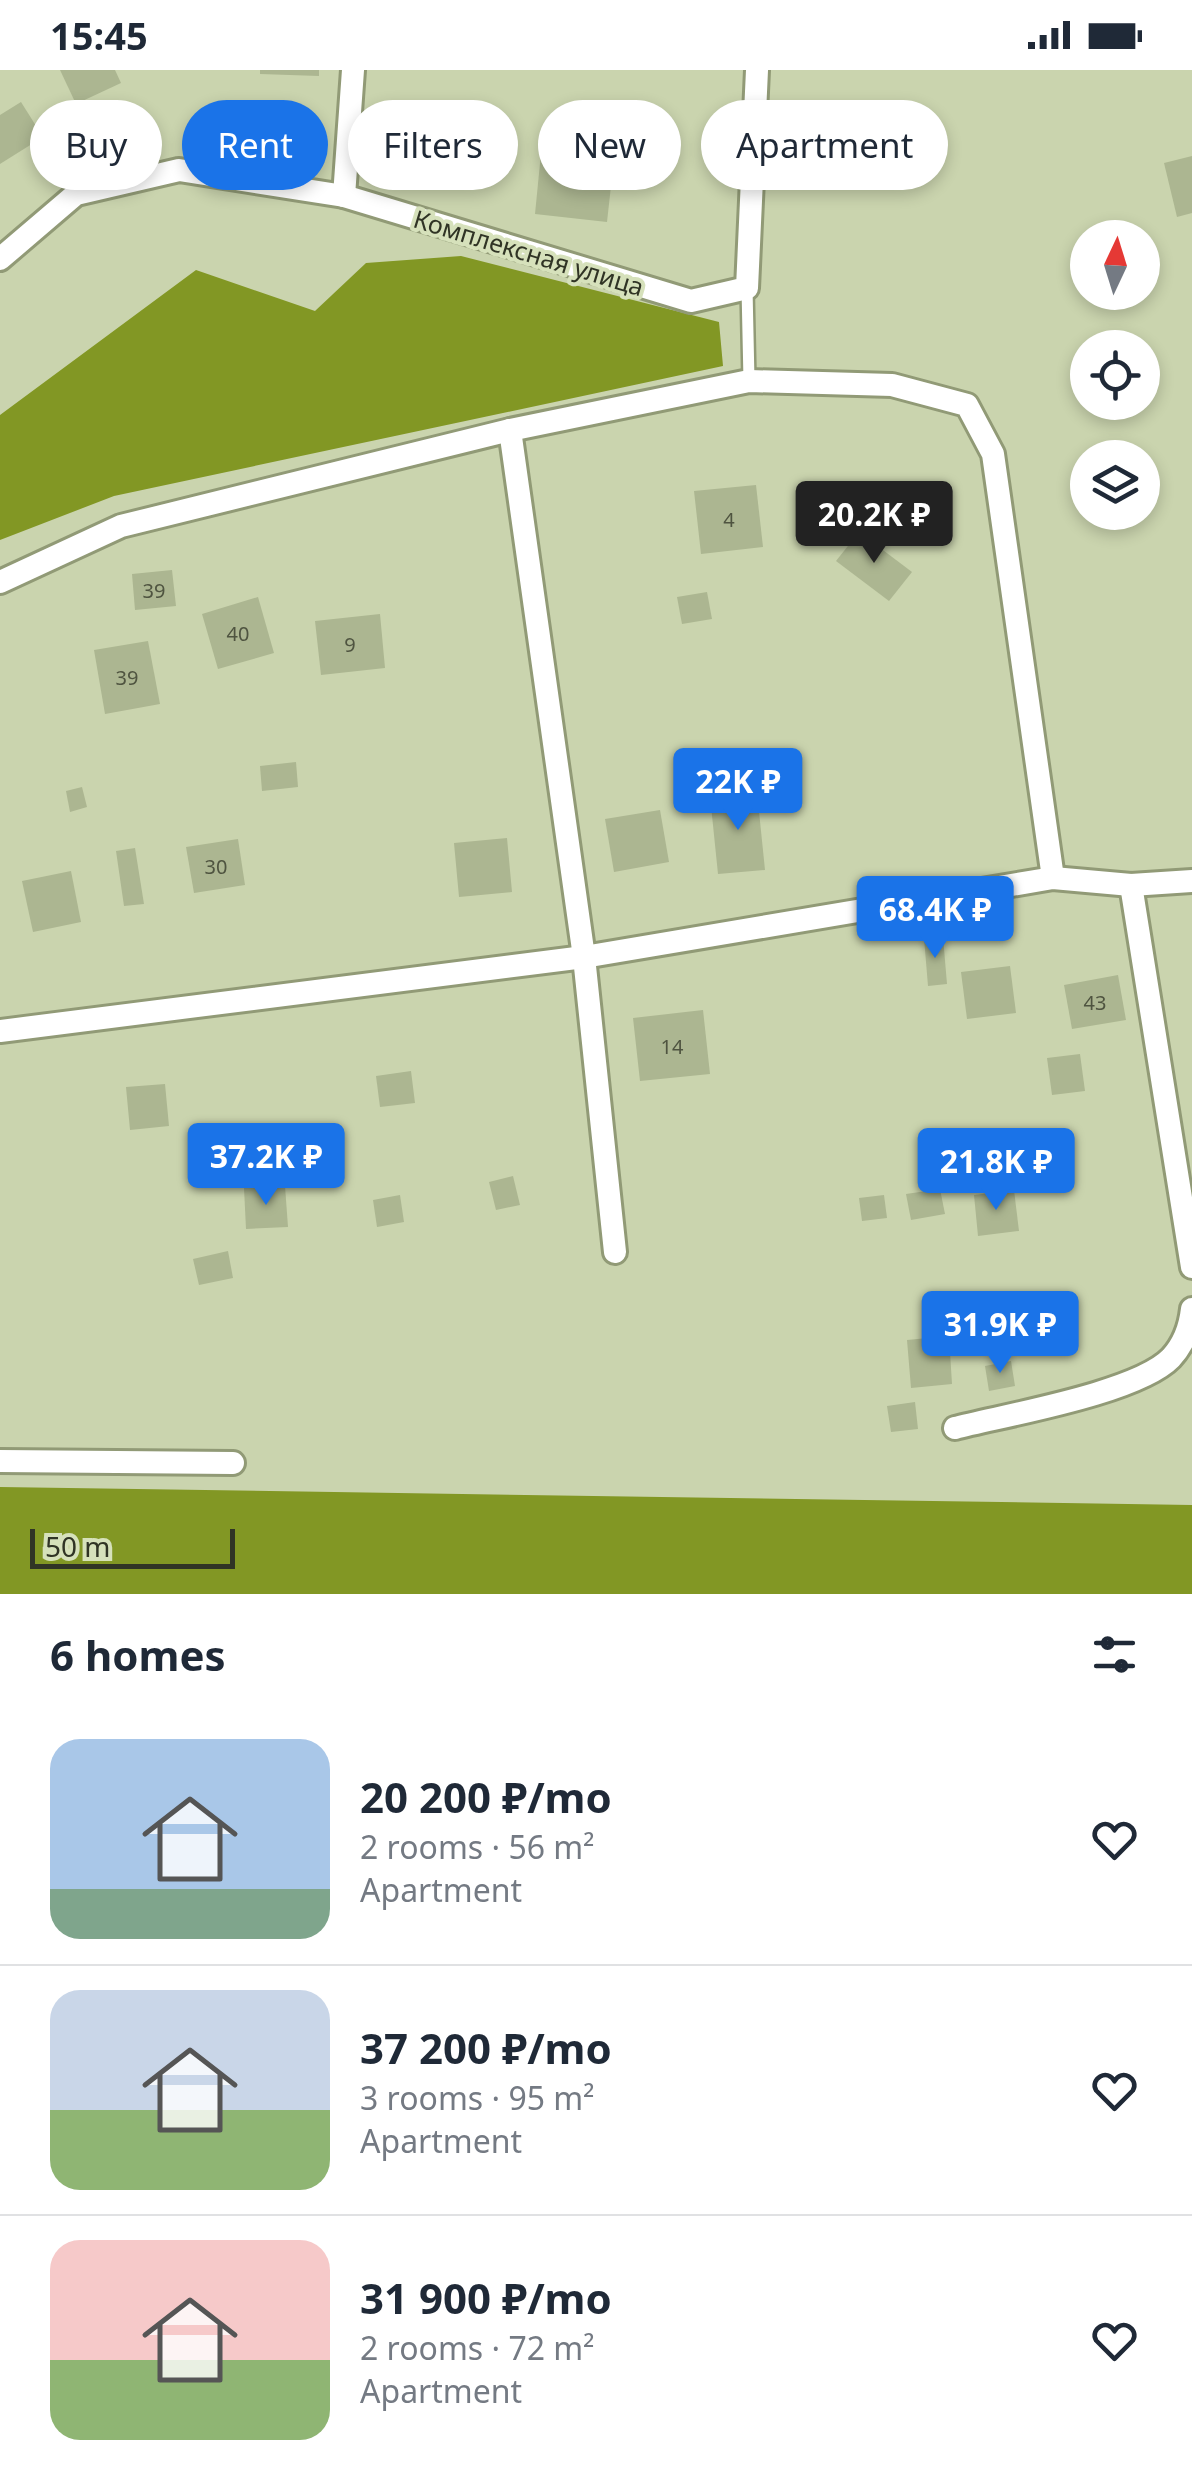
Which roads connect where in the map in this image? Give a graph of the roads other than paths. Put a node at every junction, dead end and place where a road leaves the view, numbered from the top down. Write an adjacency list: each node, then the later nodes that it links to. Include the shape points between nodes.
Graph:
1 (353, 70): 3 (street)
2 (757, 70): 5 (street)
3 (344, 196): 4 (street, Комплексная улица, via 179,170 76,194); 5 (street, Комплексная улица, via 691,301)
4 (0, 258)
5 (748, 288): 6 (lane)
6 (748, 381): 7 (street); 9 (street, via 892,385 966,405 992,454)
7 (510, 430): 8 (street, via 120,526); 12 (street)
8 (0, 582)
9 (1053, 878): 11 (street); 12 (street)
10 (1192, 881): 11 (street)
11 (1130, 884): 15 (street)
12 (584, 957): 13 (street); 14 (street)
13 (0, 1031)
14 (615, 1252)
15 (1192, 1268)
16 (1192, 1309): 17 (street, via 1190,1328 1169,1360 1122,1385)
17 (955, 1428)
18 (0, 1461): 19 (street)
19 (233, 1463)

